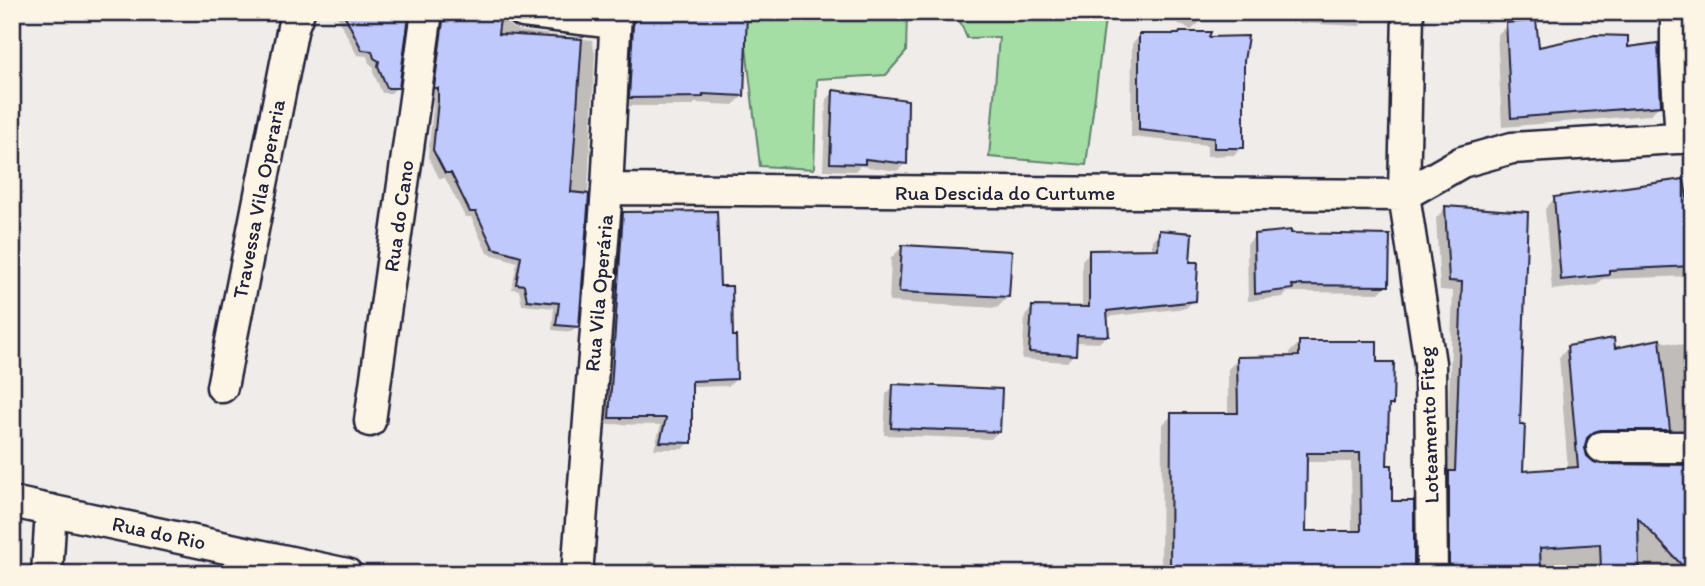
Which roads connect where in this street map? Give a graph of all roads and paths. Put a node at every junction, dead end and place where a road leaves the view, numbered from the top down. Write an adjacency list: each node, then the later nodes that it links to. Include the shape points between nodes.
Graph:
1 (299, 12): 10 (street, Travessa Vila Operaria)
2 (428, 12): 11 (street, Rua do Cano)
3 (523, 12): 6 (street)
4 (1408, 12): 9 (street, Loteamento Fiteg)
5 (1676, 12): 7 (street, via 1676,61)
6 (615, 18): 8 (street, Rua Vila Operária)
7 (1687, 137): 9 (street, via 1512,148 1462,162)
8 (607, 189): 9 (street, Rua Descida do Curtume); 18 (street, Rua Vila Operária)
9 (1404, 195): 19 (street, Loteamento Fiteg, via 1430,363)
10 (222, 387)
11 (370, 421)
12 (1602, 447): 13 (street)
13 (1693, 447)
14 (12, 502): 15 (street, Rua do Rio)
15 (51, 510): 16 (street); 17 (street, Rua do Rio)
16 (47, 574)
17 (347, 574)
18 (577, 574)
19 (1433, 574)

